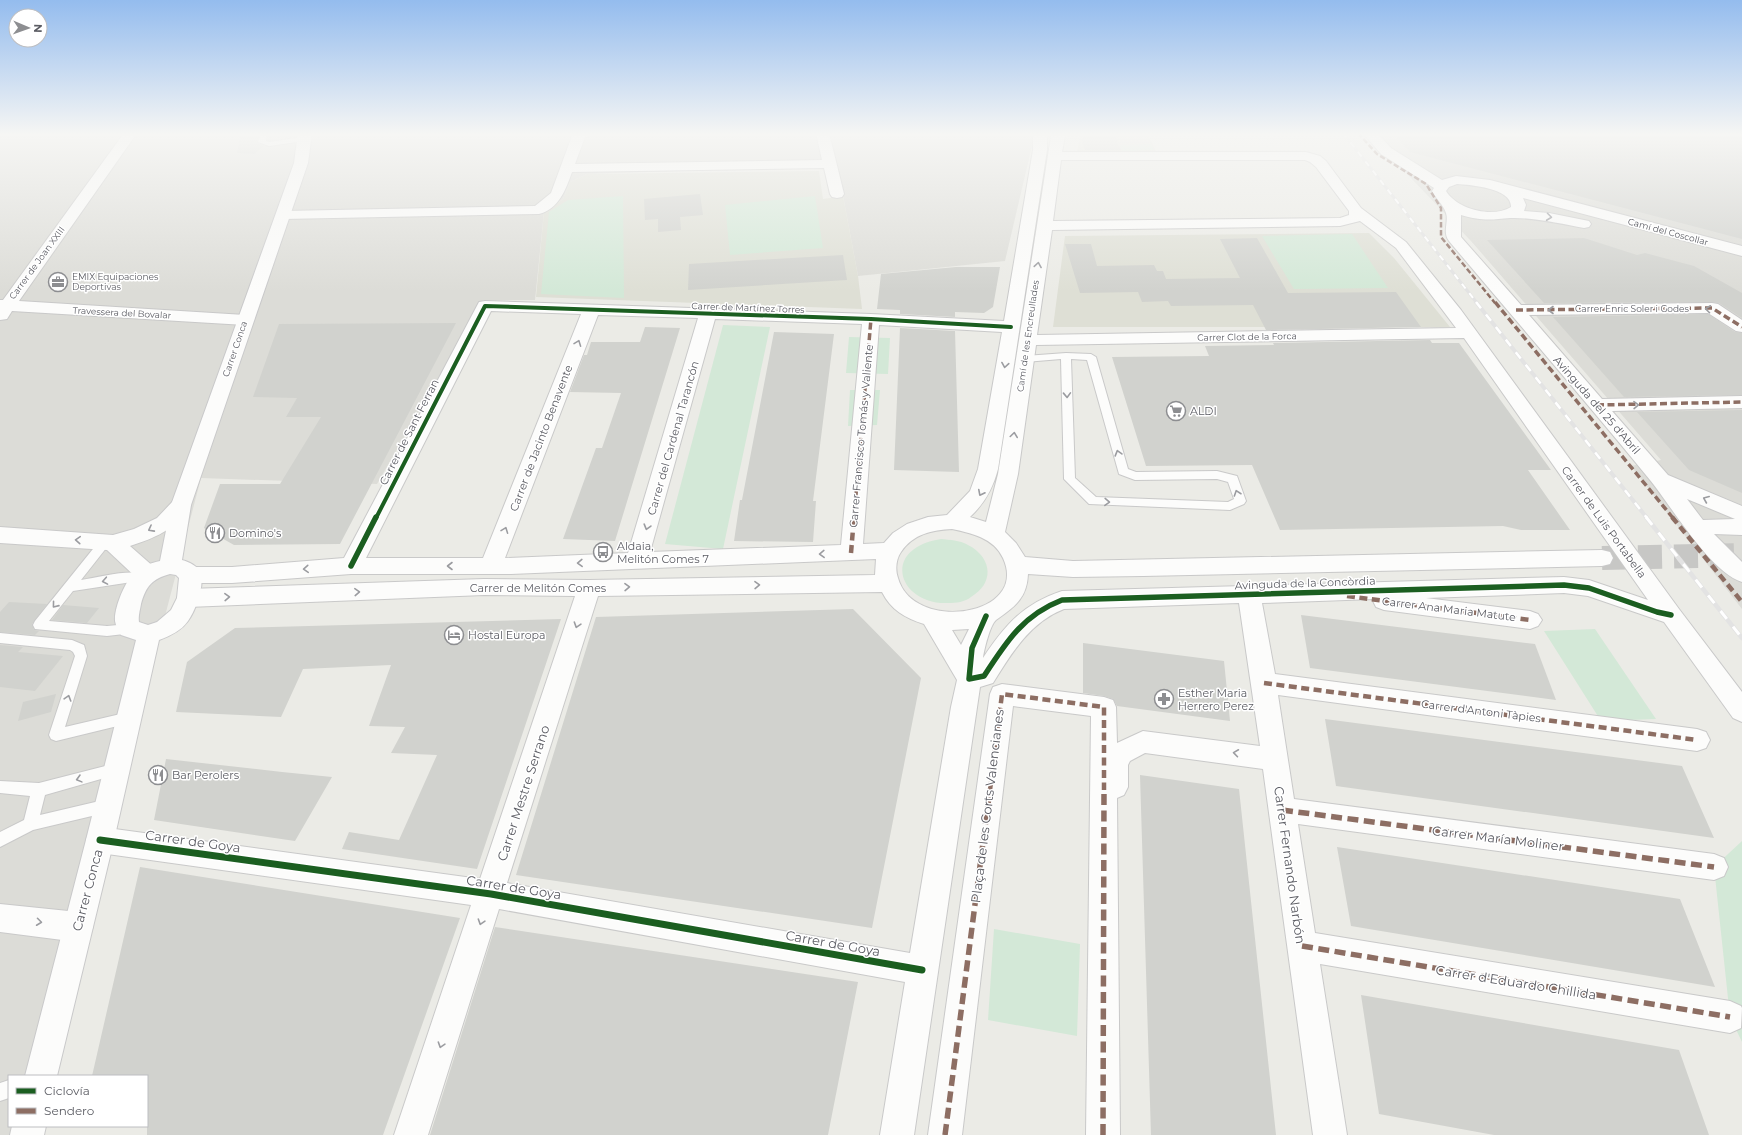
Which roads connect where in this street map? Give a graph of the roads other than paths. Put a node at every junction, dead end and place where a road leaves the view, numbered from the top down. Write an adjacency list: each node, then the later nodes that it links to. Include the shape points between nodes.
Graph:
1 (91, 186): 22 (street, Carrer de Joan XXIII)
2 (293, 186): 15 (street, Carrer Conca)
3 (560, 186): 15 (street, via 556,195 538,210)
4 (835, 186): 11 (street)
5 (1034, 186): 28 (street, Camí de les Encreullades)
6 (1051, 186): 17 (street, Camí de les Encreullades)
7 (1338, 186): 13 (street, Carrer de Luis Portabella)
8 (1441, 186): 12 (street, via 1440,195)
9 (1493, 186): 10 (street, Camí del Coscollar)
10 (1500, 188): 14 (street, via 1519,202 1516,211); 19 (street, Camí del Coscollar)
11 (837, 194)
12 (1450, 204): 16 (street, via 1467,212); 18 (street, via 1454,215)
13 (1356, 211): 17 (street, via 1356,217 1340,222); 30 (street, Carrer de Luis Portabella, via 1401,245)
14 (1510, 214): 16 (street, Camí del Coscollar); 20 (street, Camí del Coscollar, one-way to 20, via 1568,220)
15 (283, 215): 27 (street, Carrer Conca)
16 (1486, 216): 18 (street, via 1458,228)
17 (1045, 226): 31 (street, Camí de les Encreullades, one-way to 17)
18 (1453, 235): 24 (street, Avinguda del 25 d'Abril)
19 (1742, 251)
20 (1742, 261)
21 (485, 306): 23 (street, Carrer de Martínez Torres); 50 (street, Carrer de Sant Ferran)
22 (2, 309): 27 (street, Travessera del Bovalar)
23 (591, 310): 25 (street, Carrer de Martínez Torres); 51 (street, Carrer de Jacinto Benavente, one-way to 23)
24 (1516, 310): 29 (street, Carrer Enric Soler i Godes, one-way to 24, via 1712,308); 34 (street, Avinguda del 25 d'Abril)
25 (708, 314): 26 (street, Carrer de Martínez Torres); 47 (street, Carrer del Cardenal Tarancón, one-way to 47)
26 (871, 319): 28 (street, Carrer de Martínez Torres); 45 (street, Carrer Francisco Tomás y Valiente)
27 (245, 320): 36 (street, Carrer Conca)
28 (1011, 327): 38 (street, Camí de les Encreullades, one-way to 38, via 984,487 978,499)
29 (1742, 327)
30 (1467, 333): 31 (street, Carrer Clot de la Forca); 61 (street, Carrer de Luis Portabella)
31 (1026, 349): 32 (lane); 42 (street, Camí de les Encreullades, one-way to 31, via 1008,474)
32 (1066, 356): 32 (lane, one-way to 32, via 1070,479 1093,501 1230,506 1240,501 1232,479 1217,475 1135,476 1123,472 1091,357)
33 (1742, 402): 34 (street, one-way to 33)
34 (1597, 405): 35 (street, Avinguda del 25 d'Abril)
35 (1661, 480): 37 (street, one-way to 35); 40 (street, Avinguda del 25 d'Abril)
36 (181, 504): 43 (street, one-way to 43, via 164,523 142,534); 49 (street, Carrer Conca)
37 (1742, 514)
38 (952, 522): 42 (street, via 974,526); 44 (street, via 932,523 914,528 899,538)
39 (1742, 527): 40 (street)
40 (1698, 528): 52 (street, Avinguda del 25 d'Abril, via 1724,559)
41 (0, 535): 43 (street, one-way to 41)
42 (994, 535): 48 (street, via 1012,552)
43 (109, 542): 54 (street); 56 (lane)
44 (889, 551): 45 (street, Carrer de Melitón Comes); 55 (street, via 885,567)
45 (851, 552): 47 (street, Carrer de Melitón Comes, one-way to 47)
46 (1602, 558): 48 (street, Avinguda de la Concòrdia, via 1073,569)
47 (637, 561): 51 (street, Carrer de Melitón Comes, one-way to 51)
48 (1018, 565): 62 (street, via 1018,580 1013,594 1002,607)
49 (170, 566): 53 (street, via 182,568); 54 (street)
50 (351, 566): 51 (street, Carrer de Melitón Comes, one-way to 50); 53 (street, Carrer de Melitón Comes, one-way to 53, via 232,575)
51 (491, 566)
52 (1742, 574)
53 (190, 575): 60 (street)
54 (144, 576): 56 (lane, one-way to 56); 65 (street, via 133,590 126,620)
55 (888, 583): 57 (street, Carrer de Melitón Comes, one-way to 55); 63 (street, via 897,598 913,610)
56 (70, 587): 65 (lane, one-way to 65, via 39,625)
57 (589, 588): 60 (street, Carrer de Melitón Comes, one-way to 57, via 484,587); 82 (street, Carrer Mestre Serrano, one-way to 82)
58 (1320, 592): 59 (street, Avinguda de la Concòrdia); 61 (street, Avinguda de la Concòrdia, via 1564,585 1589,588); 64 (street, Carrer Ana Maria Matute)
59 (1249, 596): 67 (street, Avinguda de la Concòrdia, via 1062,600 1030,616 1009,639 984,676); 68 (street, Carrer Fernando Narbón)
60 (188, 598): 65 (street, via 179,616 165,628)
61 (1670, 615): 69 (street, Carrer de Luis Portabella)
62 (986, 616): 63 (street, via 969,620); 67 (street, via 972,648)
63 (933, 619): 67 (street)
64 (1530, 620)
65 (139, 631): 70 (street, Carrer Conca)
66 (0, 638): 70 (lane, one-way to 66, via 56,735 81,656 79,649 72,645)
67 (969, 679): 86 (street)
68 (1264, 683): 71 (street, Carrer d'Antoni Tàpies); 72 (street, Carrer Fernando Narbón)
69 (1742, 711)
70 (129, 718): 73 (street, Carrer Conca)
71 (1697, 740)
72 (1275, 759): 77 (street, Carrer Fernando Narbón); 93 (street, one-way to 93, via 1143,742 1121,753 1115,765)
73 (117, 769): 75 (lane, one-way to 75); 76 (street, Carrer Conca)
74 (0, 787): 75 (lane)
75 (39, 790): 78 (lane)
76 (108, 806): 78 (lane); 80 (street, Carrer Conca)
77 (1282, 810): 81 (street, Carrer María Moliner); 85 (street, Carrer Fernando Narbón)
78 (30, 824): 79 (lane)
79 (0, 840)
80 (100, 840): 82 (street, Carrer de Goya); 84 (street, Carrer Conca)
81 (1714, 866)
82 (491, 894): 86 (street, Carrer de Goya); 89 (street, Carrer Mestre Serrano, one-way to 89)
83 (0, 918): 84 (street, one-way to 84)
84 (78, 927): 88 (street, Carrer Conca)
85 (1302, 946): 87 (street, Carrer d'Eduardo Chillida); 94 (street, Carrer Fernando Narbón)
86 (922, 970): 90 (street)
87 (1730, 1017)
88 (42, 1075)
89 (411, 1135)
90 (897, 1135)
91 (945, 1135): 92 (street, Plaça de les Corts Valencianes, via 1002,694 1104,706)
92 (1103, 1135)
93 (1114, 1135)
94 (1330, 1135)

